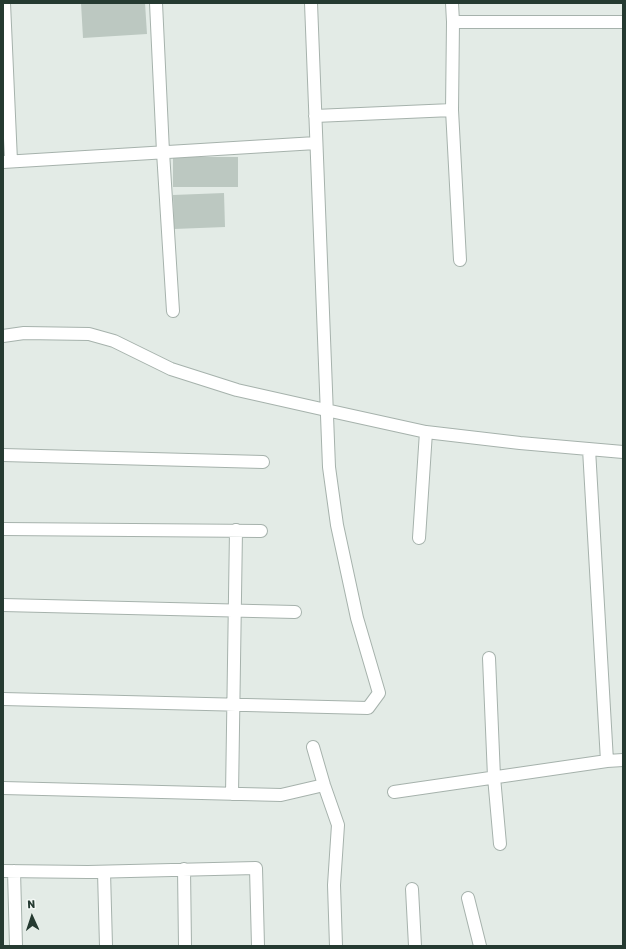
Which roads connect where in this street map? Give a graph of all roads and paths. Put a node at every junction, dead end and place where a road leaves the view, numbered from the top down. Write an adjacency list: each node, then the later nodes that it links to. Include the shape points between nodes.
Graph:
1 (4, 3): 11 (street)
2 (156, 3): 10 (street)
3 (312, 3): 8 (street)
4 (452, 3): 5 (street)
5 (453, 22): 6 (street); 7 (street)
6 (623, 22)
7 (452, 110): 8 (street); 12 (street)
8 (315, 116): 9 (street)
9 (316, 143): 10 (street); 15 (street)
10 (163, 152): 11 (street); 13 (street)
11 (7, 161)
12 (460, 260)
13 (173, 310)
14 (3, 336): 15 (street, via 24,333 89,334 114,341 171,369 237,390)
15 (326, 410): 16 (street); 30 (street, via 329,467 337,525 357,618 379,693 368,708)
16 (426, 432): 17 (street); 24 (street)
17 (589, 449): 18 (street); 33 (street)
18 (623, 452)
19 (3, 455): 20 (street)
20 (262, 462)
21 (3, 529): 22 (street)
22 (236, 530): 23 (street); 26 (street)
23 (261, 530)
24 (419, 538)
25 (3, 605): 26 (street)
26 (235, 610): 27 (street); 30 (street)
27 (295, 612)
28 (489, 658): 34 (street)
29 (3, 699): 30 (street)
30 (233, 705): 38 (street)
31 (313, 747): 35 (street)
32 (623, 760): 33 (street)
33 (607, 761): 34 (street)
34 (494, 777): 37 (street); 39 (street)
35 (324, 785): 38 (street, via 281,795); 49 (street, via 338,825 334,885)
36 (3, 788): 38 (street)
37 (394, 792)
38 (232, 794)
39 (500, 844)
40 (184, 869): 42 (street); 47 (street); 48 (street, via 256,868)
41 (8, 871): 42 (street); 45 (street)
42 (104, 872): 46 (street)
43 (412, 889): 50 (street)
44 (468, 898): 51 (street)
45 (16, 946)
46 (106, 946)
47 (185, 946)
48 (258, 946)
49 (336, 946)
50 (415, 946)
51 (480, 946)

